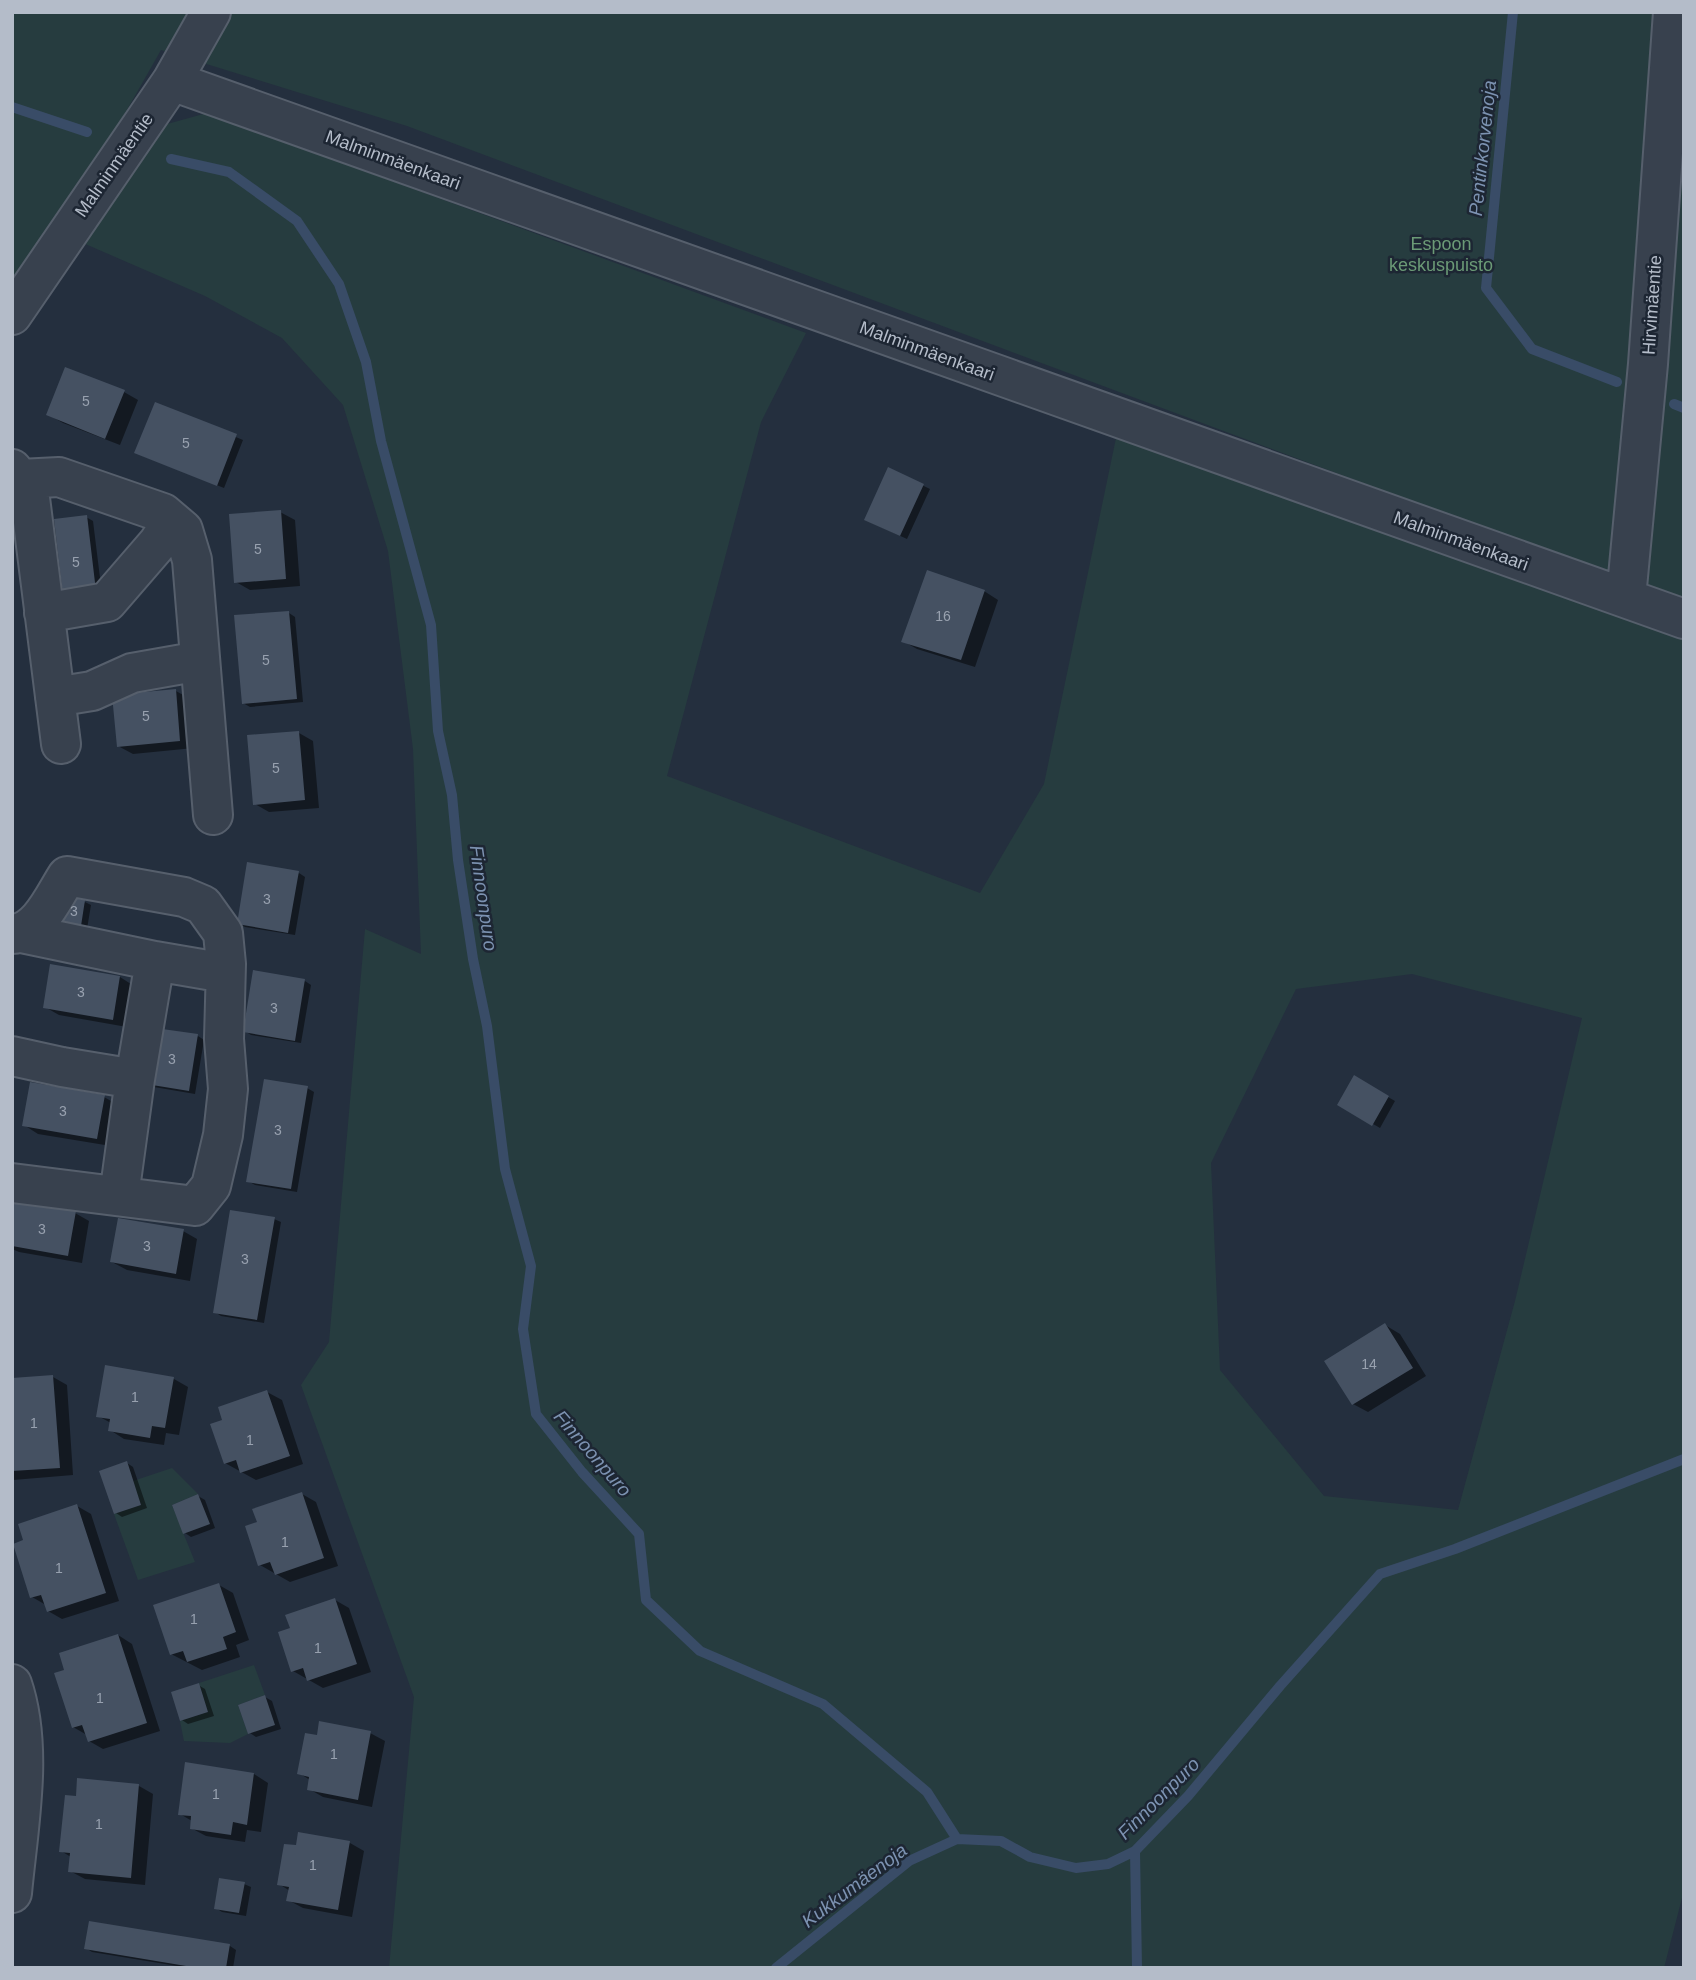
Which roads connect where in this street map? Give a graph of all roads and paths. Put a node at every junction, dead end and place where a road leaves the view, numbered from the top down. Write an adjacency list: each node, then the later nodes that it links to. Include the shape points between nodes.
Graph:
1 (211, 12): 3 (street, Malminmäentie)
2 (1673, 12): 7 (street, Hirvimäentie)
3 (172, 81): 4 (street, Malminmäentie); 7 (street, Malminmäenkaari)
4 (12, 315)
5 (16, 474): 6 (street, via 59,477 163,513); 8 (street, via 29,490)
6 (172, 521): 8 (street, via 107,603); 10 (street, via 183,530 192,560)
7 (1626, 598): 9 (street, Malminmäenkaari)
8 (44, 613): 11 (street)
9 (1684, 619)
10 (200, 661): 11 (street, via 132,673 92,691); 13 (street)
11 (55, 697): 12 (street)
12 (61, 744)
13 (213, 815)
14 (16, 934): 15 (street); 16 (street, via 38,921 67,877 184,897 203,905 223,933)
15 (155, 961): 16 (street); 18 (street)
16 (225, 973): 20 (street, via 228,1089 211,1186 195,1206)
17 (12, 1056): 18 (street)
18 (135, 1079): 20 (street)
19 (12, 1183): 20 (street)
20 (119, 1196)
21 (12, 1684): 22 (street, via 23,1754)
22 (12, 1893)

